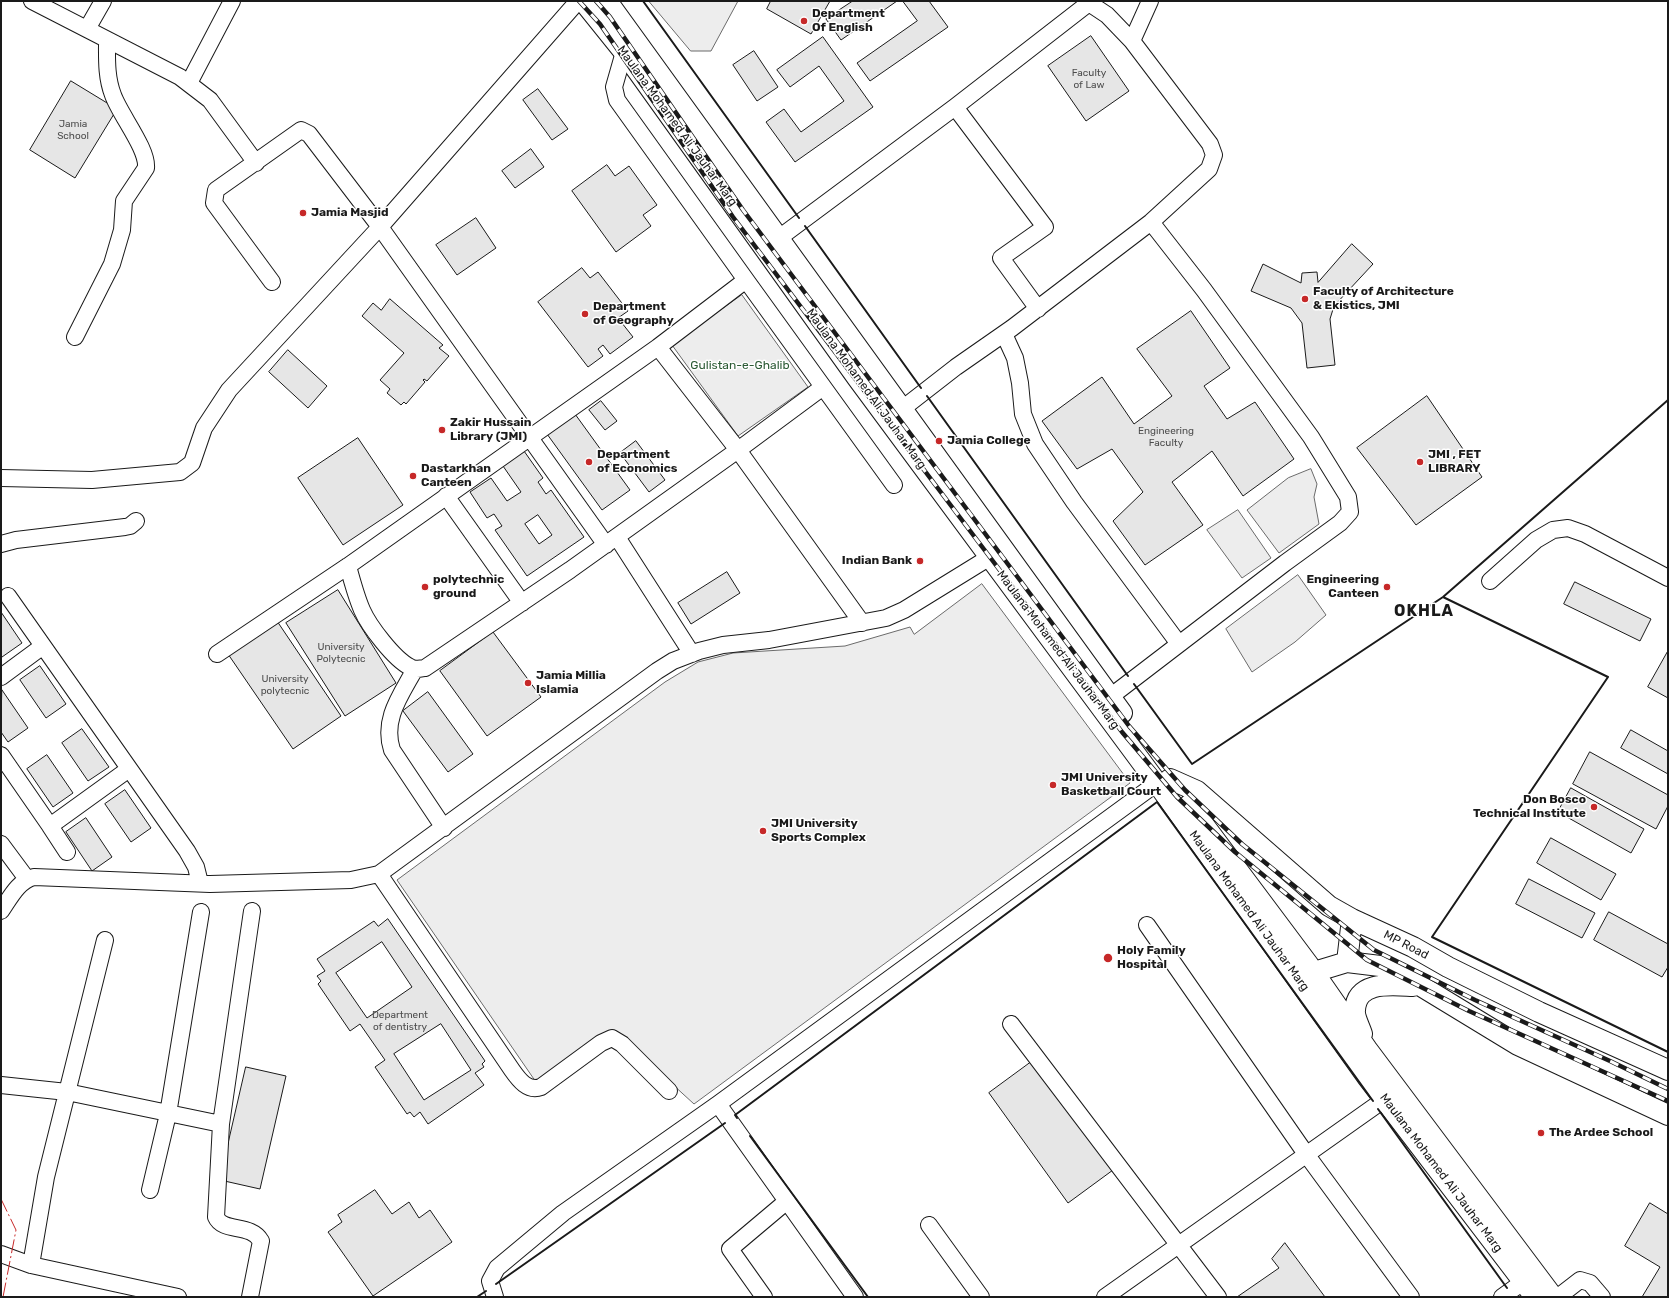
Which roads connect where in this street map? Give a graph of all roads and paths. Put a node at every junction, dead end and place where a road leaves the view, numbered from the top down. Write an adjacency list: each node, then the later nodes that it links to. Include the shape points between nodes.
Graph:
1 (32, 1): 9 (street)
2 (103, 1): 9 (street)
3 (232, 1): 13 (street)
4 (578, 1): 17 (street)
5 (583, 1): 12 (main road, Maulana Mohamed Ali Jauhar Marg)
6 (608, 1): 18 (main road, Maulana Mohamed Ali Jauhar Marg)
7 (1150, 1): 11 (street)
8 (1087, 2): 11 (street, via 1107,15); 14 (street)
9 (87, 29): 10 (street)
10 (107, 40): 13 (street); 24 (street, via 107,70 111,90 147,162 146,168 124,201 122,230 112,264)
11 (1132, 41): 16 (street, via 1210,144 1214,155 1212,164 1205,174)
12 (624, 52): 19 (street, via 614,87 617,100); 22 (main road, Maulana Mohamed Ali Jauhar Marg)
13 (189, 83): 15 (street, via 210,100)
14 (955, 107): 18 (street); 21 (street, via 1045,227 1001,258)
15 (256, 163): 17 (street, via 297,132 301,130 309,134); 20 (street, via 216,190 214,204)
16 (1151, 222): 21 (street); 43 (street, via 1227,320 1311,437 1348,496 1350,505 1348,516 1340,523)
17 (380, 227): 28 (street); 30 (street, via 230,390 209,418 192,463 187,468 173,474 92,480)
18 (779, 238): 22 (main road, Maulana Mohamed Ali Jauhar Marg)
19 (746, 280): 25 (street); 26 (street)
20 (272, 282)
21 (1038, 309): 23 (street)
22 (821, 312): 27 (main road, Maulana Mohamed Ali Jauhar Marg); 36 (main road, Maulana Mohamed Ali Jauhar Marg)
23 (1004, 334): 27 (street, via 956,366); 43 (street, via 1014,358 1020,383 1026,426 1035,444 1074,502)
24 (75, 337)
25 (658, 347): 28 (street); 29 (street)
26 (823, 387): 29 (street); 31 (street)
27 (902, 409): 49 (main road, Maulana Mohamed Ali Jauhar Marg)
28 (528, 439): 32 (street); 34 (street)
29 (738, 450): 34 (street); 42 (street)
30 (1, 478)
31 (894, 485)
32 (446, 496): 37 (street); 41 (street)
33 (136, 521): 35 (street, via 125,527)
34 (611, 541): 41 (street); 46 (street)
35 (1, 544)
36 (990, 557): 42 (street, via 904,610 886,618); 52 (main road, Maulana Mohamed Ali Jauhar Marg)
37 (348, 566): 45 (street); 47 (street, via 363,611 369,621 394,653)
38 (1668, 578): 39 (street, via 1585,534 1568,528 1553,530 1536,540)
39 (1490, 581)
40 (8, 596): 44 (street)
41 (522, 603): 47 (street, via 425,668)
42 (862, 623): 46 (street, via 769,640 723,645)
43 (1179, 644): 49 (street)
44 (43, 646): 48 (street); 51 (street)
45 (217, 654)
46 (692, 654): 54 (street, via 673,661 657,671)
47 (415, 669): 54 (street, via 389,723 389,741 392,750)
48 (1, 677)
49 (1110, 697): 52 (main road, Maulana Mohamed Ali Jauhar Marg)
50 (1, 755): 53 (street)
51 (129, 769): 53 (street); 59 (street, via 192,860)
52 (1162, 783): 63 (main road, MP Road, via 1197,791 1329,906); 67 (main road, Maulana Mohamed Ali Jauhar Marg); 76 (street)
53 (50, 826): 56 (street)
54 (444, 828): 57 (street)
55 (1, 844): 58 (street)
56 (67, 852)
57 (379, 874): 59 (street, via 352,880); 73 (street, via 518,1080 537,1089 601,1043 612,1038 622,1044)
58 (27, 879): 59 (street, via 34,877); 60 (street, via 20,884)
59 (200, 883)
60 (1, 911)
61 (252, 911): 79 (street)
62 (201, 912): 77 (street)
63 (1352, 919): 66 (main road); 71 (main road, MP Road, via 1540,1012)
64 (1147, 925): 80 (street)
65 (105, 940): 74 (street)
66 (1347, 962): 67 (main road); 68 (main road, via 1380,966)
67 (1307, 977): 70 (main road, Maulana Mohamed Ali Jauhar Marg); 75 (main road, Maulana Mohamed Ali Jauhar Marg)
68 (1421, 986): 70 (main road, via 1385,984 1369,988 1358,999 1355,1011); 78 (main road, via 1518,1045)
69 (1011, 1024): 84 (street)
70 (1367, 1049): 98 (main road, Maulana Mohamed Ali Jauhar Marg)
71 (1668, 1070)
72 (1, 1085): 74 (street)
73 (669, 1091)
74 (67, 1092): 77 (street); 86 (street, via 46,1177)
75 (1385, 1100): 80 (street); 87 (main road, Maulana Mohamed Ali Jauhar Marg)
76 (718, 1104): 82 (street); 90 (street, via 563,1213 505,1260 493,1273 490,1281)
77 (168, 1114): 79 (street); 81 (street)
78 (1668, 1115)
79 (221, 1124): 89 (street, via 216,1217 222,1224 254,1233 260,1241)
80 (1306, 1154): 84 (street); 96 (street)
81 (150, 1190)
82 (787, 1201): 91 (street, via 730,1249); 92 (street)
83 (929, 1225): 93 (street)
84 (1180, 1245): 94 (street); 95 (street)
85 (1, 1254): 86 (street)
86 (31, 1265): 88 (street)
87 (1529, 1289): 97 (street)
88 (178, 1297)
89 (250, 1297)
90 (494, 1297)
91 (764, 1297)
92 (855, 1297)
93 (981, 1297)
94 (1105, 1297)
95 (1218, 1297)
96 (1411, 1297)
97 (1502, 1297)
98 (1553, 1297)
99 (1558, 1297): 100 (street, via 1580,1280 1590,1283)
100 (1602, 1297)

